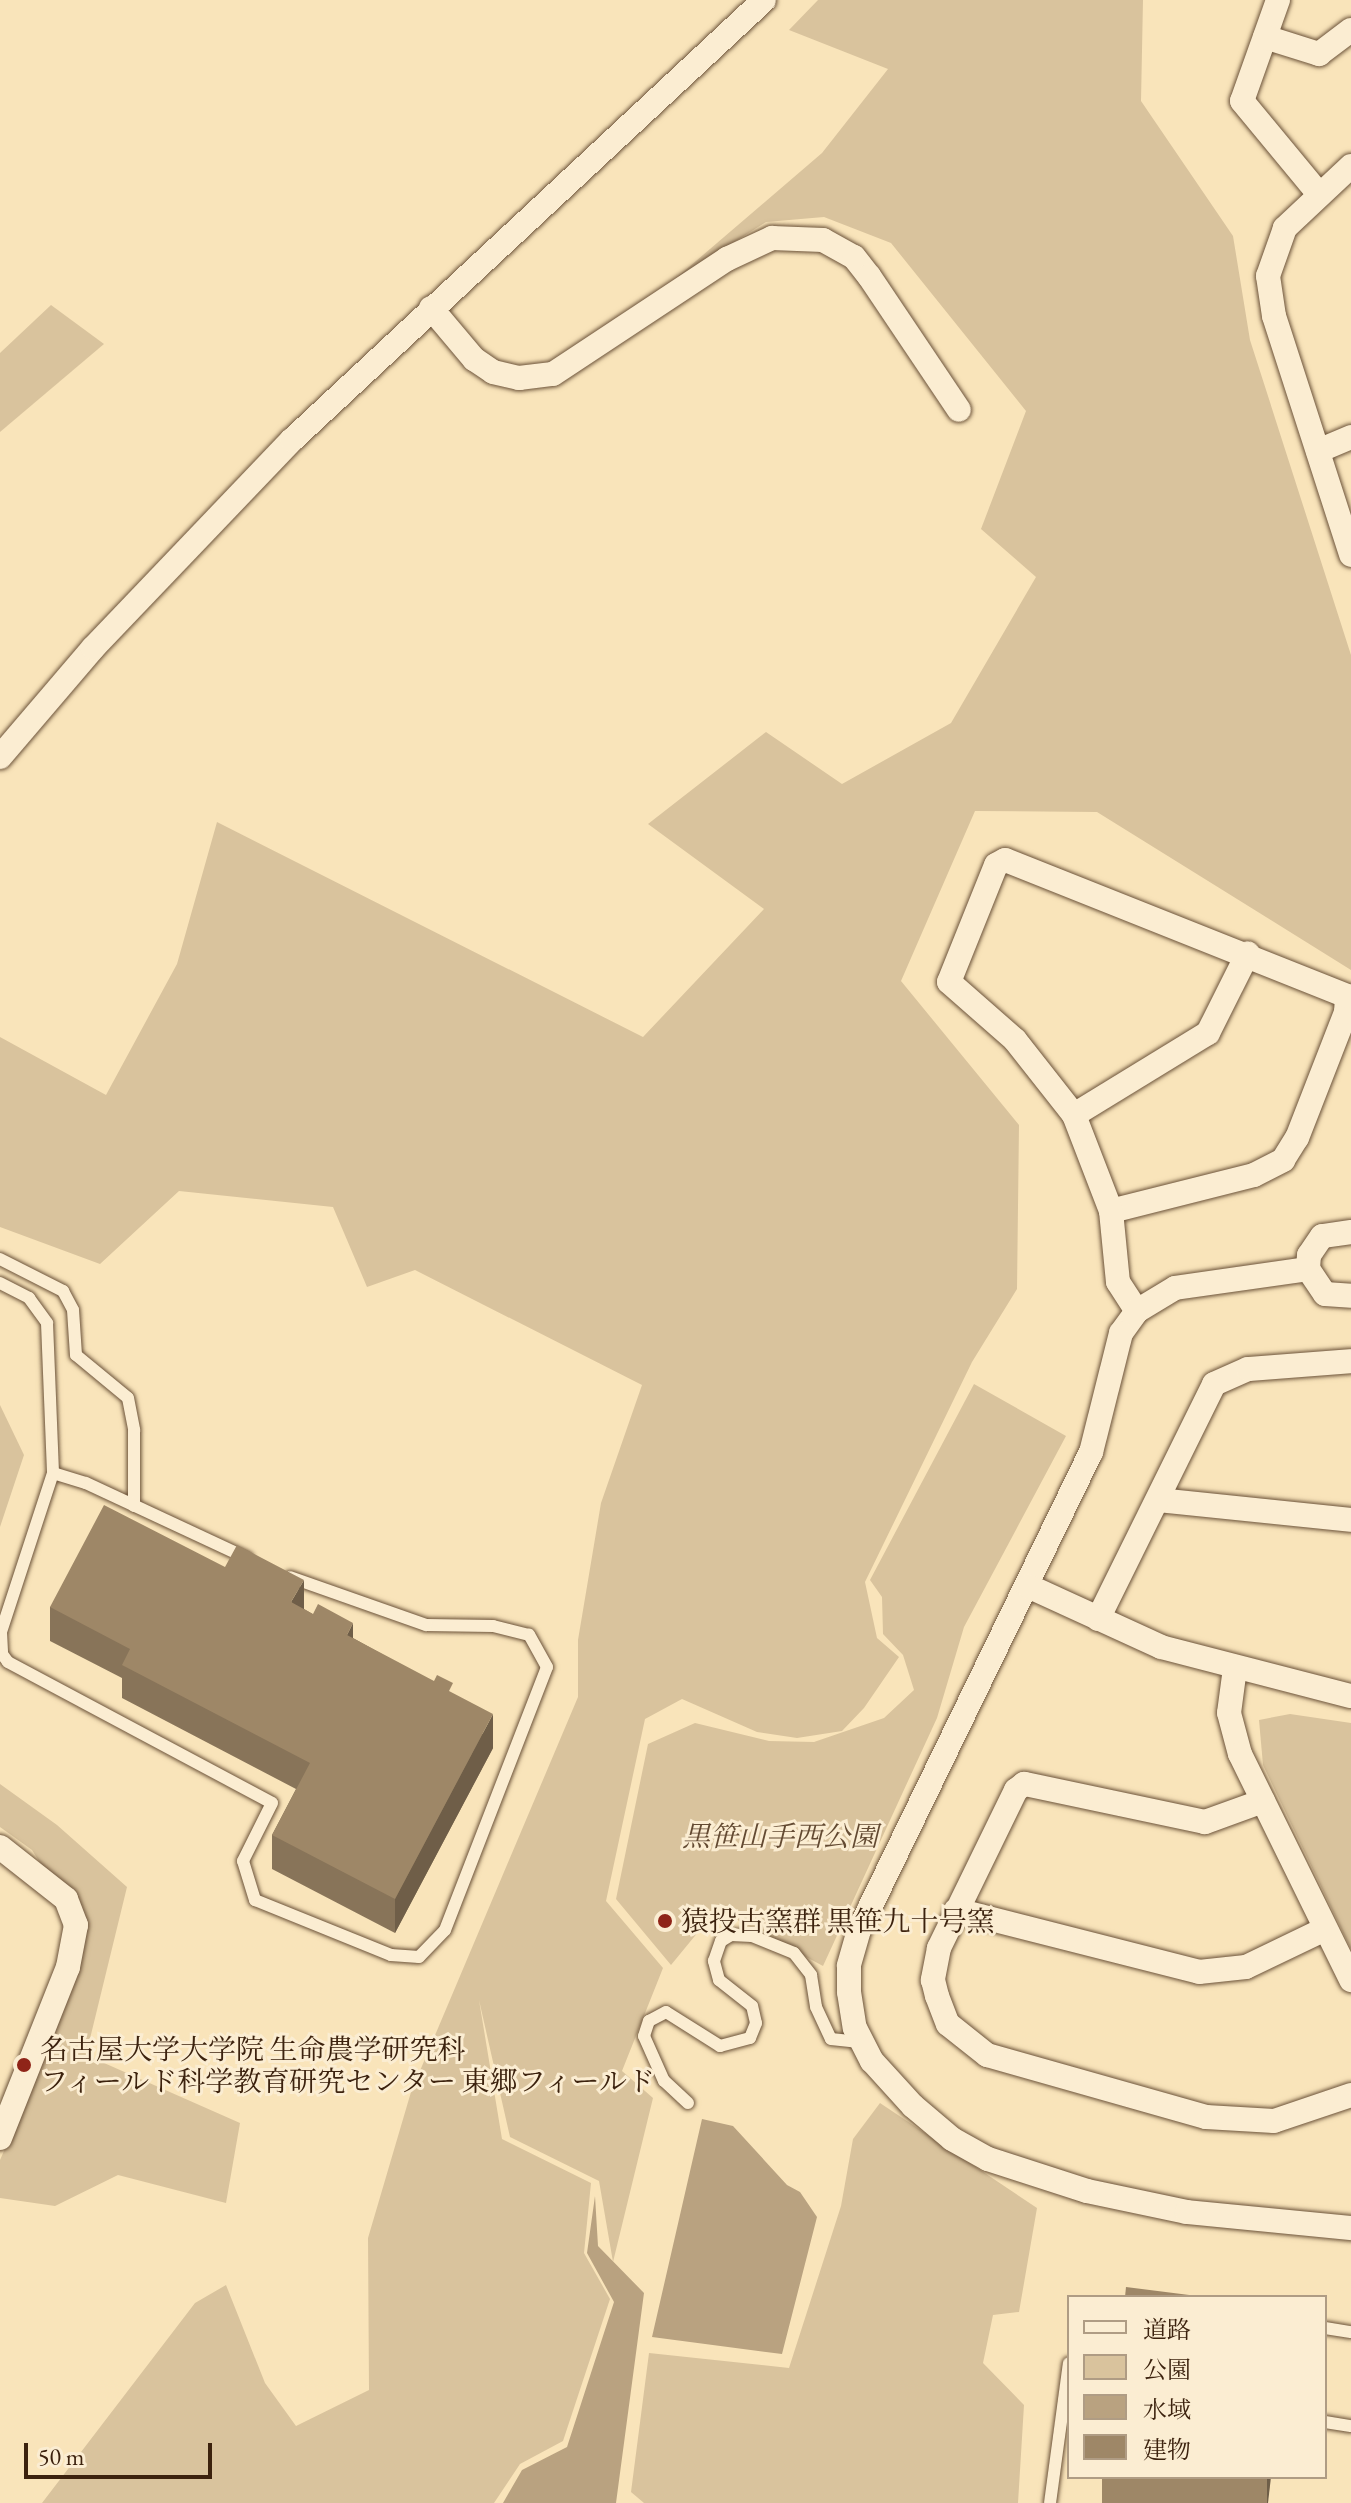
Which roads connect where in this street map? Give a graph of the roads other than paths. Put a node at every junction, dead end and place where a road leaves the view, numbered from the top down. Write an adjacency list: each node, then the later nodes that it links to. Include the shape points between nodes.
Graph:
1 (764, 0): 7 (street)
2 (1278, 0): 4 (street)
3 (1351, 30): 4 (street, via 1319,54)
4 (1265, 37): 6 (street, via 1243,105)
5 (1351, 166): 6 (street)
6 (1319, 194): 10 (street, via 1278,239 1268,276 1274,316)
7 (431, 308): 8 (street, via 474,359 493,372 519,378 553,374 727,259 772,238 823,240 854,257); 12 (street, via 209,523)
8 (959, 410)
9 (1351, 437): 10 (street)
10 (1318, 451): 11 (street)
11 (1351, 555)
12 (0, 757)
13 (1248, 953): 14 (street, via 1208,1033); 14 (street, via 1009,859 999,862 949,982 1015,1040); 15 (street, via 1343,992 1348,1001 1292,1150 1264,1171)
14 (1074, 1115): 15 (street)
15 (1111, 1211): 21 (street, via 1118,1282)
16 (1351, 1232): 18 (street, via 1322,1236 1309,1255)
17 (0, 1259): 25 (lane, via 63,1291 73,1310 76,1355 128,1398 134,1430)
18 (1308, 1269): 20 (street, via 1325,1294); 21 (street, via 1175,1288)
19 (0, 1283): 23 (lane, via 29,1298 47,1323)
20 (1351, 1296)
21 (1137, 1311): 29 (street, via 1114,1355 1091,1452)
22 (1351, 1361): 24 (street, via 1248,1369 1221,1378 1206,1393)
23 (53, 1473): 25 (lane); 28 (lane, via 1,1632 8,1662 272,1803 243,1861 255,1900 391,1955 419,1957 445,1930 547,1667 529,1635 493,1626 426,1625)
24 (1158, 1500): 26 (street); 30 (street)
25 (134, 1506): 27 (lane)
26 (1351, 1520)
27 (260, 1564)
28 (274, 1570)
29 (1028, 1586): 30 (street); 38 (street, via 859,1930 849,1966 849,1992)
30 (1098, 1619): 31 (street, via 1161,1647)
31 (1235, 1668): 32 (street); 33 (street, via 1229,1713 1233,1736)
32 (1351, 1696)
33 (1263, 1801): 35 (street, via 1205,1822 1024,1784 1016,1790); 36 (street)
34 (0, 1847): 41 (street, via 66,1899 76,1925 68,1967)
35 (956, 1910): 36 (street, via 1199,1972 1246,1967); 39 (street, via 939,1948 933,1980 948,2024 987,2055 1206,2117 1274,2121)
36 (1325, 1929): 37 (street)
37 (1351, 1980)
38 (862, 2042): 40 (lane, via 831,2039 816,2007 811,1975 794,1953 752,1936 731,1935 721,1941 714,1961 719,1980 752,2006 756,2023 750,2038 720,2046 666,2012 649,2021 644,2036 664,2081); 42 (street, via 872,2061 913,2106 952,2139 996,2162 1087,2191 1187,2212)
39 (1351, 2095)
40 (688, 2103)
41 (0, 2138)
42 (1351, 2228)
43 (1327, 2328): 44 (lane)
44 (1351, 2332)
45 (1067, 2378): 48 (lane)
46 (1327, 2422): 47 (lane)
47 (1351, 2426)
48 (1050, 2503)

